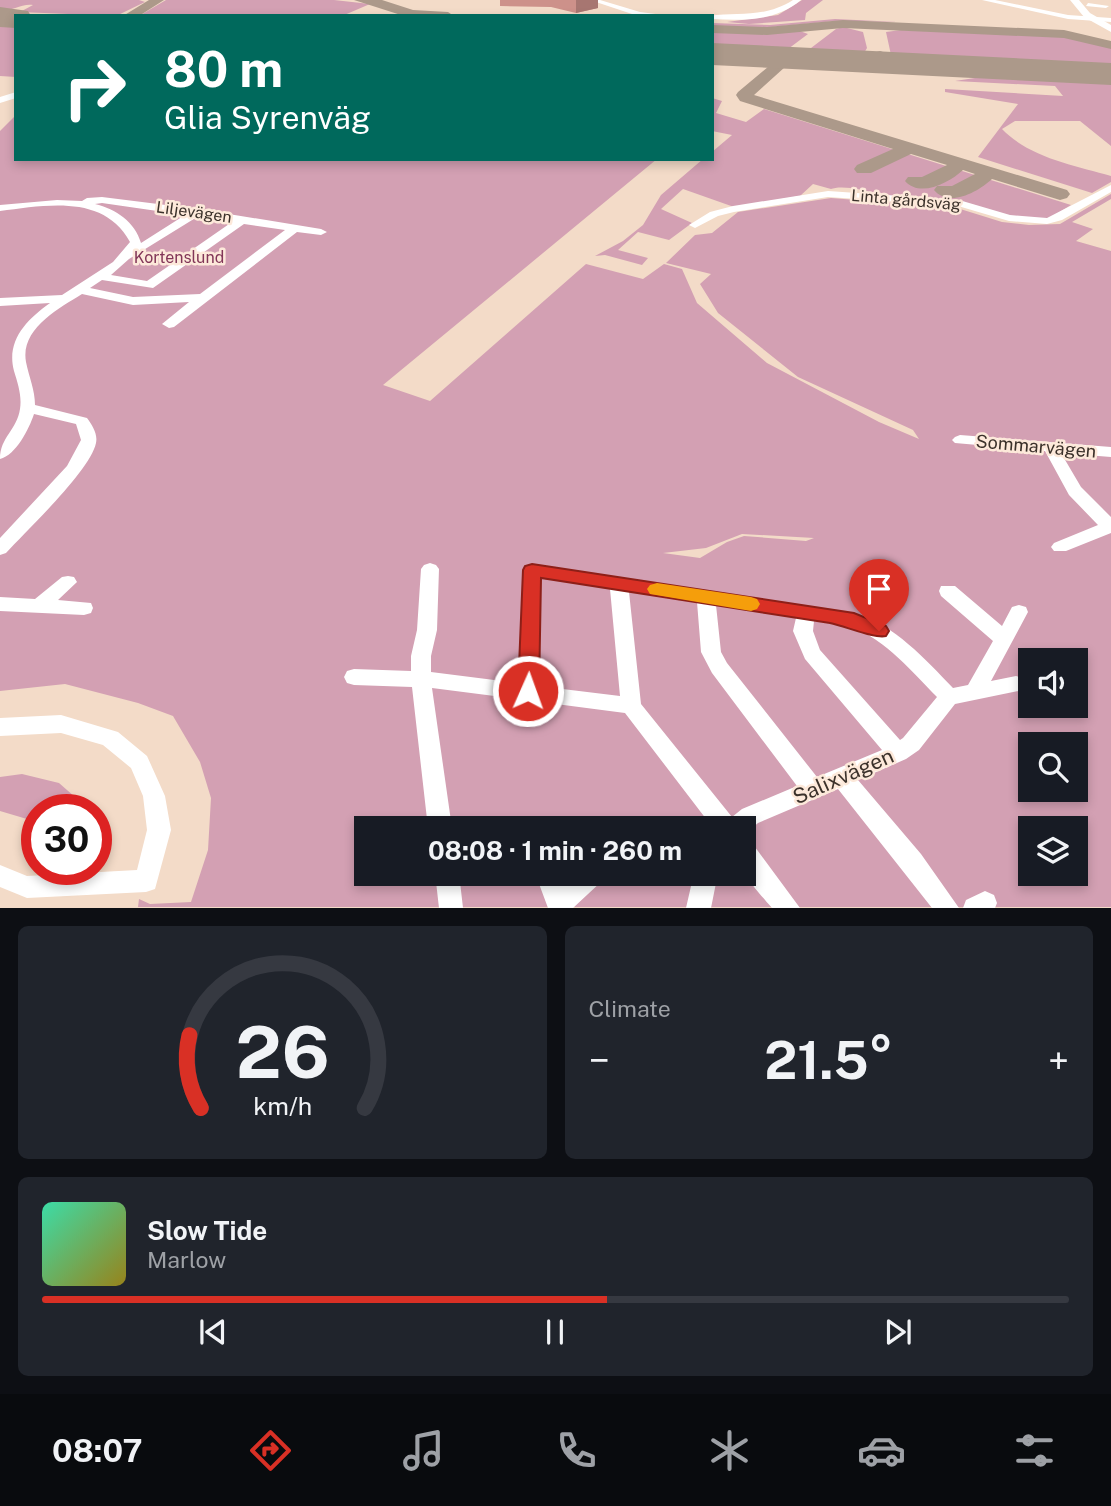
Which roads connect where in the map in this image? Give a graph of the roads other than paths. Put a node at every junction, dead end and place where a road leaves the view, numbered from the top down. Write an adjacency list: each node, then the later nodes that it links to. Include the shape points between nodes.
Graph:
1 (593, 0): 7 (street)
2 (798, 0): 8 (street, via 772,15)
3 (985, 0): 9 (street)
4 (1074, 0): 9 (main road)
5 (1085, 2): 6 (street); 9 (main road)
6 (1107, 6)
7 (639, 14)
8 (714, 18)
9 (1104, 20)
10 (1111, 188): 16 (street, Linta gårdsväg, via 1046,221 1009,218 959,203 828,194 733,209)
11 (67, 202): 12 (street, Liljevägen); 13 (street, Liljevägen, via 102,200); 19 (street, via 124,221 136,242)
12 (6, 208): 14 (street)
13 (198, 212): 15 (street, Liljevägen); 19 (street)
14 (0, 219)
15 (243, 220): 17 (street, Liljevägen); 20 (street, via 149,285)
16 (695, 225)
17 (295, 228): 18 (street, Liljevägen); 22 (street)
18 (321, 232)
19 (129, 256): 20 (street)
20 (98, 276): 21 (street)
21 (78, 289): 22 (street, via 133,301); 23 (street)
22 (203, 298): 25 (street)
23 (63, 299): 24 (street); 26 (street, via 25,333)
24 (0, 302)
25 (169, 324)
26 (16, 350): 27 (street); 28 (street)
27 (0, 352)
28 (28, 408): 32 (street); 35 (street, via 82,421 89,432 88,446)
29 (960, 440): 30 (street, Sommarvägen)
30 (1051, 447): 31 (street, Sommarvägen); 33 (street, via 1071,489)
31 (1111, 452)
32 (0, 454)
33 (1111, 526): 34 (street)
34 (1060, 547)
35 (0, 548)
36 (430, 569): 48 (street)
37 (68, 582): 42 (street)
38 (620, 583): 40 (street); 51 (street, via 532,570); 53 (street)
39 (948, 591): 46 (street)
40 (706, 597): 44 (street); 57 (street, via 711,652 719,668)
41 (0, 604): 42 (street)
42 (39, 606): 43 (street)
43 (84, 608)
44 (807, 612): 52 (street, via 854,620 879,631 896,642); 55 (street, via 803,631 812,654)
45 (1019, 612): 46 (street)
46 (1004, 639): 50 (street)
47 (354, 677): 48 (street)
48 (421, 679): 51 (street); 58 (street)
49 (1016, 684): 50 (street)
50 (976, 690): 52 (street)
51 (528, 691): 53 (street)
52 (949, 697): 55 (street, Salixvägen, via 911,744)
53 (631, 706): 59 (street)
54 (0, 727): 62 (street, via 61,724 110,738 139,762 154,796 159,830 146,881 27,887)
55 (898, 753): 56 (street, Salixvägen)
56 (843, 778): 57 (street, Salixvägen); 71 (street)
57 (814, 790): 60 (street, Salixvägen)
58 (438, 816)
59 (718, 816)
60 (750, 816)
61 (756, 869): 70 (street)
62 (0, 876)
63 (448, 886): 68 (street)
64 (552, 886): 67 (street)
65 (580, 886): 67 (street)
66 (703, 886): 69 (street)
67 (560, 905)
68 (451, 908)
69 (698, 908)
70 (788, 908)
71 (947, 908)

